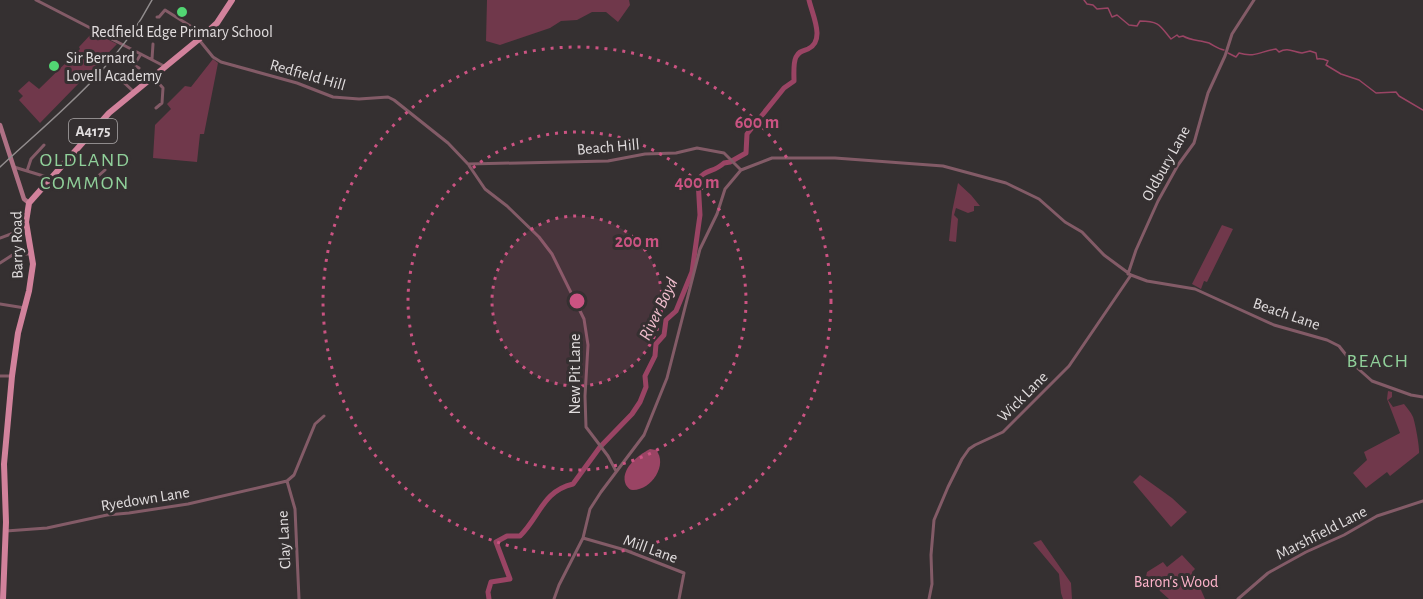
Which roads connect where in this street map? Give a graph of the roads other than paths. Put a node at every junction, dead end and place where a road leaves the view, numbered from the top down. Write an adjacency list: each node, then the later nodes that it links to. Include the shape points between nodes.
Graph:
1 (36, 0): 7 (street)
2 (232, 0): 5 (main road, A4175)
3 (1254, 0): 29 (street, Oldbury Lane, via 1232,34 1208,93 1194,143 1158,201 1136,250)
4 (157, 16): 5 (street, Redfield Hill, via 165,10 196,28)
5 (201, 38): 9 (main road, A4175); 17 (street, Redfield Hill, via 221,62 297,83 327,96 388,97 448,142)
6 (153, 44): 8 (street)
7 (141, 54): 8 (street); 10 (street, via 134,65)
8 (152, 59): 9 (street)
9 (165, 67): 12 (main road, A4175)
10 (139, 68)
11 (118, 77): 13 (street)
12 (153, 77): 13 (main road, A4175); 14 (street, via 163,88 162,103)
13 (135, 93): 22 (main road, A4175, via 109,113)
14 (156, 108)
15 (0, 125): 18 (street)
16 (44, 145): 20 (street, via 31,159)
17 (468, 164): 19 (street, Beach Hill, via 608,161 697,148 724,153); 39 (street, New Pit Lane, via 485,189 514,212 547,247 581,314 588,345 585,418 588,431)
18 (13, 165): 20 (street); 24 (street, via 24,199)
19 (741, 170): 29 (street, via 763,160 786,157 950,167 1032,195); 39 (street, via 725,189 700,249 667,378 644,435)
20 (27, 171): 22 (street)
21 (105, 171): 23 (street)
22 (52, 178): 24 (main road, A4175)
23 (88, 185)
24 (29, 203): 25 (main road, Barry Road)
25 (27, 228): 26 (street); 27 (main road, Barry Road)
26 (0, 238)
27 (32, 254): 28 (street, via 14,254); 31 (main road, Barry Road, via 32,277)
28 (0, 263)
29 (1130, 275): 34 (street, Beach Lane, via 1195,289 1274,325 1332,342 1372,381); 49 (street, Wick Lane, via 1069,366 1003,432 975,444 962,459 934,520)
30 (0, 304): 31 (street)
31 (24, 308): 33 (main road, Barry Road)
32 (0, 376): 33 (street)
33 (12, 376): 36 (main road, Barry Road)
34 (1423, 397)
35 (0, 409): 36 (street)
36 (9, 411): 38 (main road, Barry Road)
37 (324, 416): 40 (street, via 315,424 294,475)
38 (2, 463): 42 (main road, Barry Road)
39 (616, 471): 43 (street, via 590,510)
40 (287, 482): 42 (street, Ryedown Lane, via 189,504 47,528); 46 (street, Clay Lane, via 295,509)
41 (1423, 501): 50 (street, Marshfield Lane, via 1377,516 1306,552 1268,573)
42 (6, 531): 44 (main road, Barry Road)
43 (583, 538): 47 (street); 48 (street, Mill Lane, via 684,573)
44 (2, 560): 45 (main road, Barry Road)
45 (3, 599)
46 (299, 599)
47 (554, 599)
48 (678, 599)
49 (930, 599)
50 (1238, 599)

